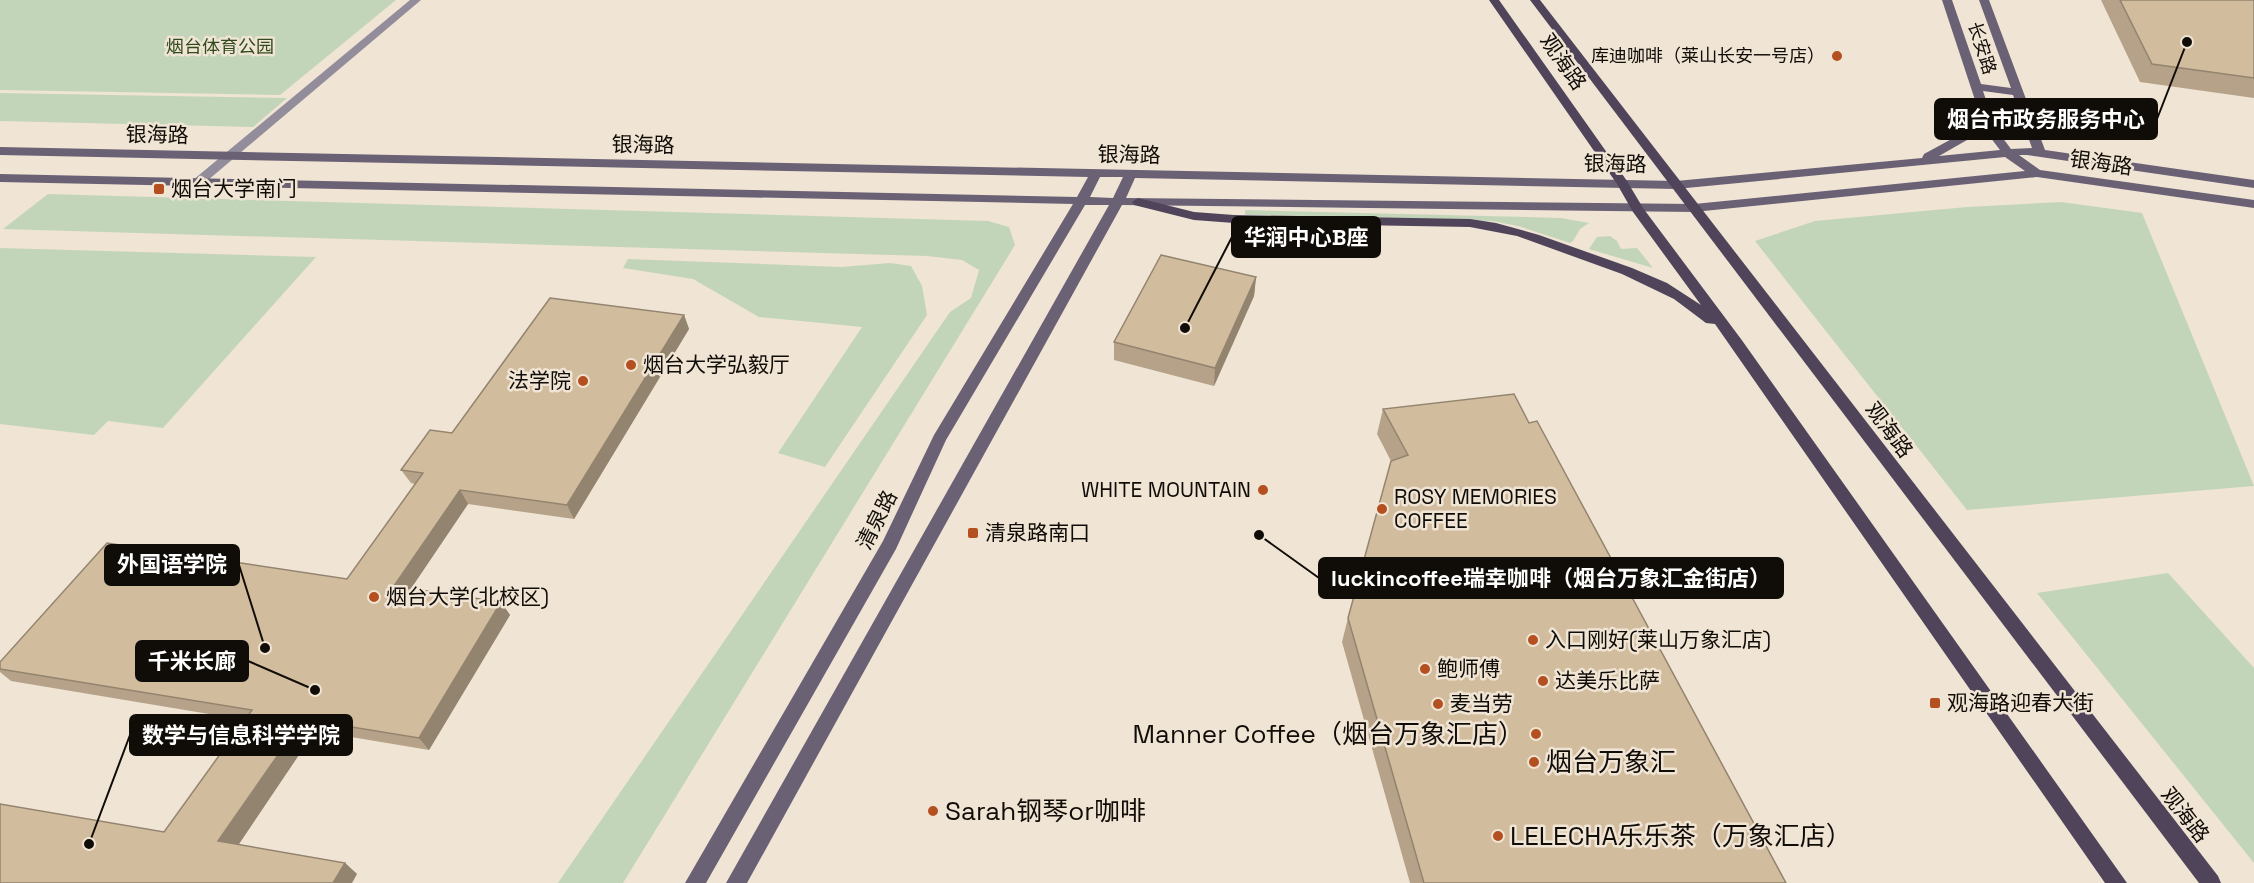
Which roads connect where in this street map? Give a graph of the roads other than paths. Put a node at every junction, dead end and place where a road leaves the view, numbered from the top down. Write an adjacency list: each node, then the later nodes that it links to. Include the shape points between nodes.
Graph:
1 (416, 0): 12 (street)
2 (1494, 0): 19 (main road, 观海路)
3 (1535, 0): 20 (main road, 观海路)
4 (1947, 0): 6 (main road, 长安路)
5 (1984, 0): 7 (main road)
6 (1976, 87): 7 (main road); 8 (main road, 长安路)
7 (2017, 92): 11 (main road)
8 (1981, 103): 10 (main road, 长安路, via 1990,129); 13 (main road, via 1970,134)
9 (0, 152): 12 (main road, 银海路)
10 (2008, 153): 11 (main road, 银海路); 13 (main road, 银海路); 14 (main road, 长安路)
11 (2040, 153): 14 (main road); 21 (main road, 银海路)
12 (228, 156): 15 (main road, 银海路); 18 (street)
13 (1920, 161): 20 (main road, 银海路)
14 (2037, 173): 25 (main road, 银海路); 26 (main road, 银海路)
15 (1095, 174): 16 (main road, 银海路); 22 (main road, 清泉路)
16 (1130, 175): 19 (main road, 银海路); 23 (main road)
17 (0, 178): 18 (main road, 银海路)
18 (197, 183): 22 (main road, 银海路)
19 (1623, 184): 20 (main road, 银海路); 27 (main road, 观海路)
20 (1676, 184): 26 (main road, 观海路)
21 (2254, 184)
22 (1082, 200): 23 (main road, 银海路); 29 (main road, 清泉路, via 939,440 890,544)
23 (1118, 201): 24 (main road, 银海路); 30 (main road)
24 (1138, 202): 27 (main road, 银海路); 28 (main road, via 1194,216 1234,219 1504,227 1665,286 1695,305)
25 (2254, 204)
26 (1694, 208): 27 (main road, 银海路); 32 (main road, 观海路)
27 (1637, 209): 28 (main road, 观海路)
28 (1736, 342): 31 (main road, 观海路)
29 (695, 883)
30 (736, 883)
31 (2117, 883)
32 (2211, 883)

